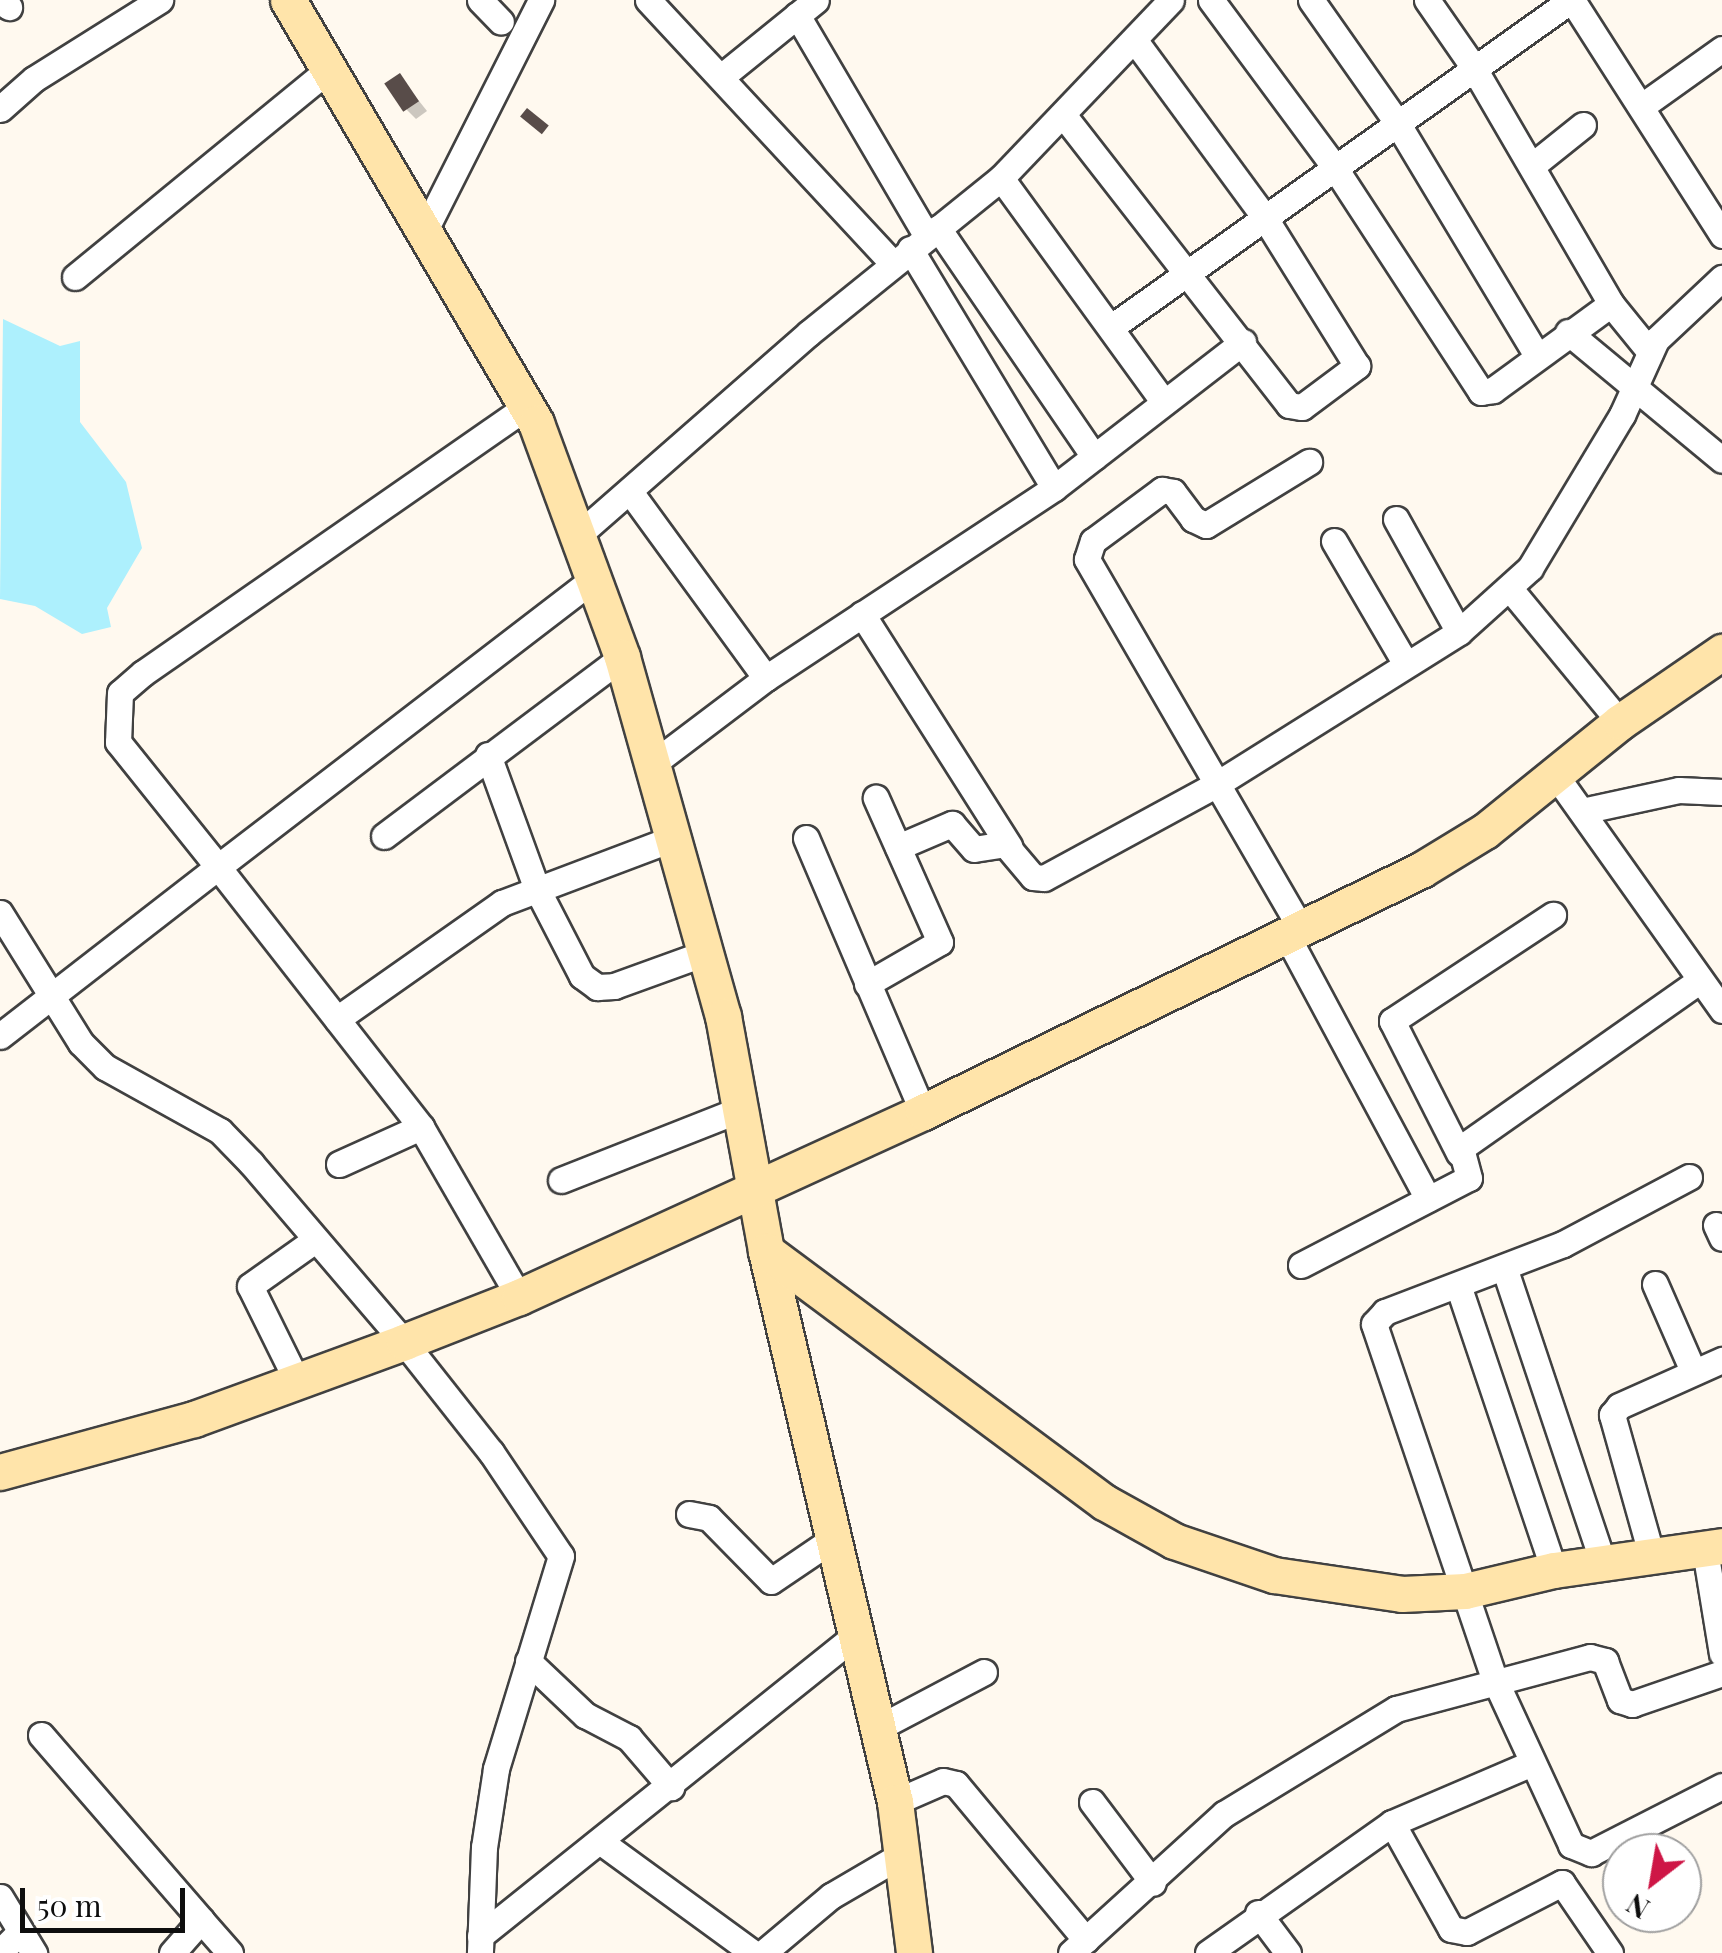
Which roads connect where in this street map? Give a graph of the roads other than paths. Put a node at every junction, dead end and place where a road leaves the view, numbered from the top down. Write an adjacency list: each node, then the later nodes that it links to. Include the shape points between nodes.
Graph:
1 (160, 0): 19 (street, via 34,79)
2 (480, 0): 12 (street)
3 (542, 0): 27 (street)
4 (648, 0): 17 (street)
5 (1171, 0): 13 (street)
6 (1211, 0): 24 (street)
7 (1312, 0): 21 (street)
8 (1427, 0): 15 (street)
9 (1571, 0): 15 (street); 18 (street)
10 (290, 1): 16 (street)
11 (806, 7): 17 (street); 29 (street)
12 (501, 22)
13 (1135, 42): 20 (street); 26 (street)
14 (1722, 49): 18 (street)
15 (1472, 65): 21 (street); 23 (street)
16 (328, 70): 27 (street); 31 (street)
17 (721, 77): 29 (street)
18 (1642, 106): 28 (street)
19 (0, 110)
20 (1064, 116): 25 (street); 30 (street)
21 (1396, 121): 24 (street); 38 (street)
22 (1583, 126): 23 (street)
23 (1532, 164): 33 (street)
24 (1333, 165): 26 (street); 38 (street, via 1480,392)
25 (1001, 178): 29 (street); 34 (street)
26 (1264, 215): 30 (street); 36 (street, via 1358,362 1297,409)
27 (424, 232): 41 (street)
28 (1722, 235)
29 (917, 244): 42 (street); 45 (street); 46 (street)
30 (1190, 274): 34 (street); 36 (street)
31 (75, 277)
32 (1722, 278): 37 (street)
33 (1611, 304): 35 (street); 37 (street)
34 (1113, 326): 40 (street)
35 (1568, 332): 38 (street); 39 (street)
36 (1243, 342): 40 (street)
37 (1650, 352): 39 (street)
38 (1537, 356)
39 (1636, 384): 43 (street); 51 (street, via 1554,529)
40 (1164, 402): 42 (street)
41 (526, 407): 48 (street); 71 (street, via 120,693 118,742)
42 (1094, 457): 45 (street)
43 (1722, 460)
44 (1309, 462): 62 (street, via 1206,524 1193,520 1173,492 1162,490 1088,550 1089,566)
45 (1054, 488): 52 (street)
46 (631, 492): 48 (street); 57 (street)
47 (1396, 519): 53 (street)
48 (578, 536): 50 (street)
49 (1334, 541): 56 (street)
50 (596, 577): 55 (street); 71 (street)
51 (1511, 590): 53 (street); 58 (street)
52 (862, 614): 57 (street); 69 (street)
53 (1459, 632): 56 (street)
54 (1722, 652): 58 (street)
55 (622, 657): 59 (street); 60 (street)
56 (1406, 664): 62 (street)
57 (766, 678): 60 (street)
58 (1620, 722): 61 (street)
59 (488, 755): 66 (street); 72 (street)
60 (655, 762): 67 (street)
61 (1556, 776): 65 (street); 75 (street, via 1421,870)
62 (1217, 784): 69 (street, via 1044,878 1030,874); 75 (street)
63 (1722, 792): 65 (street, via 1679,790)
64 (876, 798): 70 (street)
65 (1582, 812): 77 (street)
66 (384, 836)
67 (677, 837): 72 (street); 76 (street)
68 (806, 838): 78 (street)
69 (1009, 846): 70 (street, via 978,850 952,824)
70 (898, 847): 78 (street, via 940,942)
71 (218, 867): 79 (street); 81 (street)
72 (536, 887): 76 (street, via 570,959 596,986); 81 (street, via 470,923)
73 (0, 912): 79 (street, via 9,935)
74 (1553, 915): 86 (street, via 1392,1021)
75 (1294, 932): 84 (street); 91 (street)
76 (705, 953): 83 (street)
77 (1700, 980): 80 (street); 86 (street)
78 (868, 984): 84 (street)
79 (54, 992): 82 (street); 92 (street, via 82,1043 105,1067 220,1131)
80 (1722, 1010)
81 (336, 1019): 85 (street)
82 (0, 1036)
83 (739, 1110): 89 (street); 90 (street)
84 (924, 1112): 90 (street)
85 (420, 1127): 87 (street); 98 (street)
86 (1459, 1153): 91 (street, via 1471,1176)
87 (338, 1164)
88 (1689, 1177): 95 (street)
89 (560, 1180)
90 (756, 1189): 93 (street); 98 (street)
91 (1428, 1199): 94 (street)
92 (315, 1240): 99 (street); 102 (street, via 250,1286)
93 (766, 1251): 105 (street); 110 (street, via 1104,1502 1174,1541 1340,1589)
94 (1301, 1265)
95 (1505, 1270): 97 (street); 108 (street)
96 (1655, 1284): 101 (street)
97 (1459, 1288): 109 (street); 110 (street, via 1385,1312 1374,1324)
98 (520, 1296): 99 (street)
99 (404, 1342): 102 (street); 113 (street, via 491,1452 560,1556)
100 (1722, 1360): 101 (street)
101 (1693, 1371): 107 (street, via 1612,1415)
102 (298, 1382): 103 (street)
103 (0, 1472)
104 (689, 1514): 105 (street, via 709,1518 771,1581)
105 (833, 1540): 111 (street)
106 (1714, 1548): 107 (street); 112 (street)
107 (1652, 1557): 108 (street)
108 (1604, 1566): 109 (street)
109 (1554, 1570): 110 (street)
110 (1464, 1591): 116 (street)
111 (856, 1635): 117 (street); 121 (street)
112 (1722, 1654)
113 (528, 1661): 121 (street, via 585,1715 630,1738); 132 (street, via 489,1805)
114 (984, 1672): 117 (street)
115 (1722, 1673): 116 (street, via 1632,1704 1620,1700 1609,1666 1598,1657)
116 (1494, 1678): 119 (street); 127 (street, via 1370,1721 1257,1789)
117 (876, 1729): 122 (street)
118 (41, 1735): 130 (street)
119 (1532, 1763): 120 (street, via 1571,1845 1586,1854); 124 (street)
120 (1722, 1786)
121 (671, 1787): 125 (street)
122 (895, 1802): 126 (street); 133 (street, via 943,1781 956,1784)
123 (1092, 1802): 127 (street)
124 (1392, 1823): 129 (street); 142 (street, via 1451,1929 1467,1932 1562,1883)
125 (602, 1842): 132 (street); 137 (street)
126 (903, 1854): 138 (street, via 832,1896); 139 (street)
127 (1153, 1883): 133 (street)
128 (0, 1896): 131 (street)
129 (1258, 1913): 140 (street); 141 (street)
130 (201, 1920): 135 (street); 136 (street)
131 (27, 1942): 134 (street)
132 (480, 1945)
133 (1079, 1947)
134 (0, 1952)
135 (172, 1953)
136 (230, 1953)
137 (752, 1953)
138 (763, 1953)
139 (914, 1953)
140 (1210, 1953)
141 (1288, 1953)
142 (1610, 1953)

